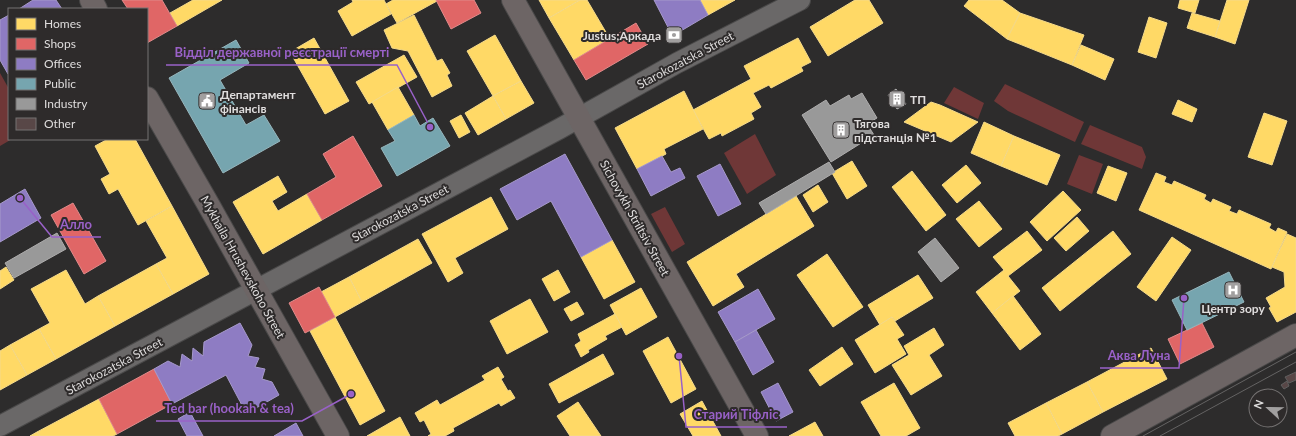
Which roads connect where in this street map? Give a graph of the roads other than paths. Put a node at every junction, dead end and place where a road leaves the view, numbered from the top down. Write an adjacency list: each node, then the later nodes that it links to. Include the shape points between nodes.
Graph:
1 (513, 0): 4 (main road, Sichovykh Striltsiv Street)
2 (800, 0): 4 (street, Starokozatska Street)
3 (148, 100): 5 (main road, Mykhaila Hrushevskoho Street)
4 (579, 117): 5 (street, Starokozatska Street); 9 (main road, Sichovykh Striltsiv Street)
5 (256, 290): 7 (street, Starokozatska Street); 8 (main road, Mykhaila Hrushevskoho Street)
6 (1296, 335): 10 (main road)
7 (0, 426)
8 (338, 436)
9 (757, 436)
10 (1112, 436)

